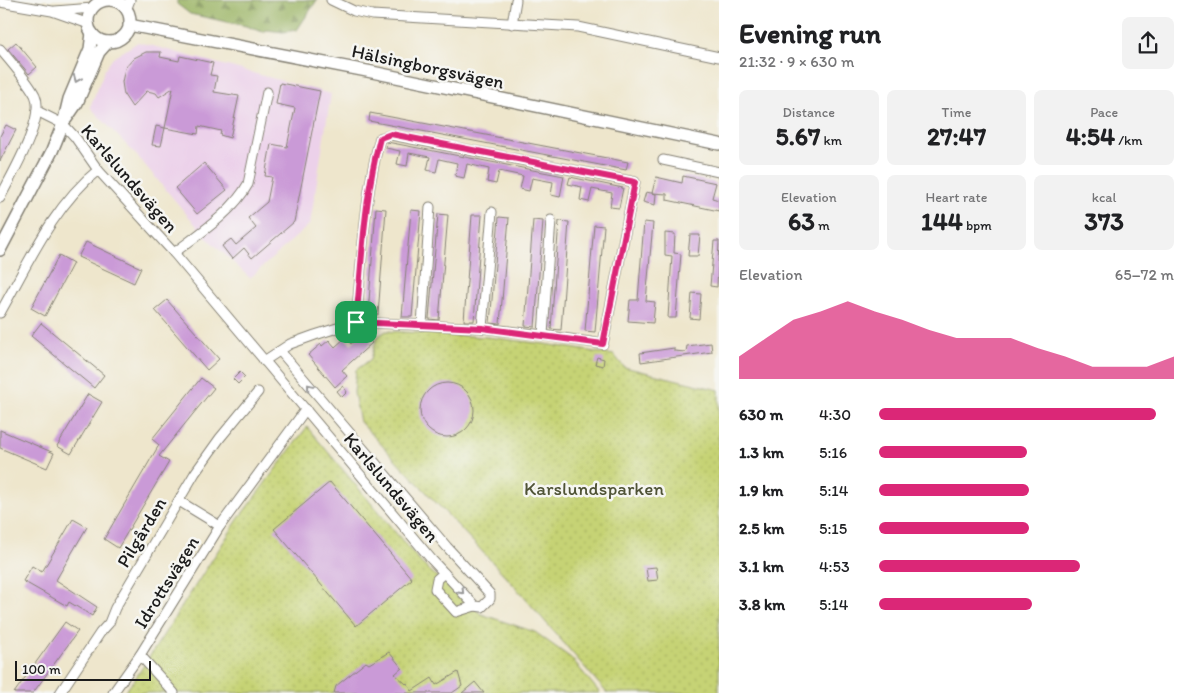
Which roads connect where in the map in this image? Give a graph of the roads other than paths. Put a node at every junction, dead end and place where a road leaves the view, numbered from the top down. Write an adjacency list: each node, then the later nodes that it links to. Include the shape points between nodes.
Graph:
1 (112, 0): 5 (main road); 6 (main road)
2 (331, 0): 8 (street, via 372,15)
3 (516, 0): 8 (street)
4 (0, 2): 7 (street)
5 (128, 5): 9 (main road)
6 (93, 8): 7 (street); 10 (main road, via 89,16)
7 (52, 11): 10 (street)
8 (512, 24): 13 (street, via 578,27)
9 (130, 25): 11 (main road, via 124,36); 17 (main road, Hälsingborgsvägen)
10 (90, 29): 11 (main road, via 99,40); 16 (main road, one-way to 16, via 90,49)
11 (108, 42): 16 (main road, via 99,52 77,103)
12 (0, 49): 15 (street, via 36,96)
13 (719, 55)
14 (267, 92): 26 (street, via 248,184 231,207)
15 (37, 110): 16 (street, Karlslundsvägen); 21 (street, via 30,136)
16 (62, 124): 19 (street, Karlslundsvägen); 25 (main road, via 52,151)
17 (719, 144)
18 (663, 160): 20 (street)
19 (98, 170): 26 (street, Karlslundsvägen); 27 (street, via 78,188 48,230)
20 (719, 172)
21 (0, 198)
22 (430, 207): 29 (street)
23 (492, 212): 30 (street)
24 (551, 220): 31 (street)
25 (0, 250)
26 (174, 253): 33 (street, Karlslundsvägen)
27 (0, 313)
28 (356, 322): 29 (street); 31 (street, via 367,204 380,138 391,134 635,182 603,344); 32 (street, via 290,344)
29 (422, 325): 30 (street)
30 (482, 328): 31 (street)
31 (543, 335)
32 (280, 351): 33 (street); 36 (street, Karlslundsvägen, one-way to 32)
33 (264, 361): 35 (street, Karlslundsvägen)
34 (258, 392): 38 (street, Pilgården, via 220,438)
35 (306, 409): 37 (street, Karlslundsvägen); 39 (street, Idrottsvägen)
36 (341, 422): 37 (street); 41 (street, Karlslundsvägen, via 490,594 490,599 482,607)
37 (327, 434): 40 (street, Karlslundsvägen)
38 (179, 501): 39 (street, Idrottsvägen); 43 (street, Pilgården, via 109,623)
39 (220, 526): 42 (street, Idrottsvägen)
40 (444, 573): 41 (street, Karlslundsvägen, one-way to 41); 41 (street, via 435,589 456,612)
41 (475, 606)
42 (140, 655): 44 (street, Idrottsvägen); 45 (street, Idrottsvägen)
43 (60, 693)
44 (113, 693)
45 (174, 693)

